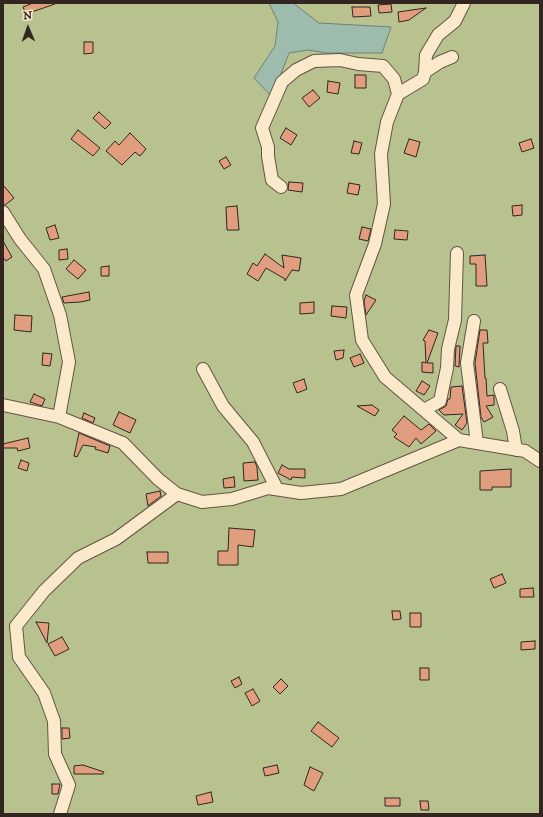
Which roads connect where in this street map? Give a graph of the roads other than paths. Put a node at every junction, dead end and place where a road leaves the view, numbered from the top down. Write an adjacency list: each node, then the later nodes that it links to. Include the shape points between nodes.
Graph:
1 (464, 3): 3 (street, via 455,21 438,35 426,55)
2 (452, 57): 3 (street)
3 (425, 72): 4 (street, via 423,79)
4 (398, 94): 5 (street, via 394,79 383,66 340,60 314,60 296,70 282,82 262,128 268,148 272,180); 12 (street, via 387,122 381,154 384,204 377,238 356,295 362,340 385,376)
5 (281, 187)
6 (3, 212): 13 (street, via 44,269 60,315 69,362)
7 (457, 253): 12 (street, via 455,320 448,349 447,368 440,401)
8 (474, 321): 15 (street, via 466,363)
9 (203, 369): 18 (street, via 223,406 252,442)
10 (500, 389): 16 (street)
11 (3, 405): 13 (street)
12 (424, 410): 14 (street)
13 (59, 417): 19 (street, via 123,443 158,479)
14 (459, 440): 15 (street); 18 (street, via 341,489 301,493)
15 (477, 443): 16 (street)
16 (516, 450): 17 (street, via 525,451)
17 (540, 461)
18 (278, 489): 19 (street, via 268,488 232,499 202,502)
19 (177, 494): 20 (street, via 116,539 78,558 44,591 16,626 19,657 44,693 54,721 55,754 70,785)
20 (60, 814)

